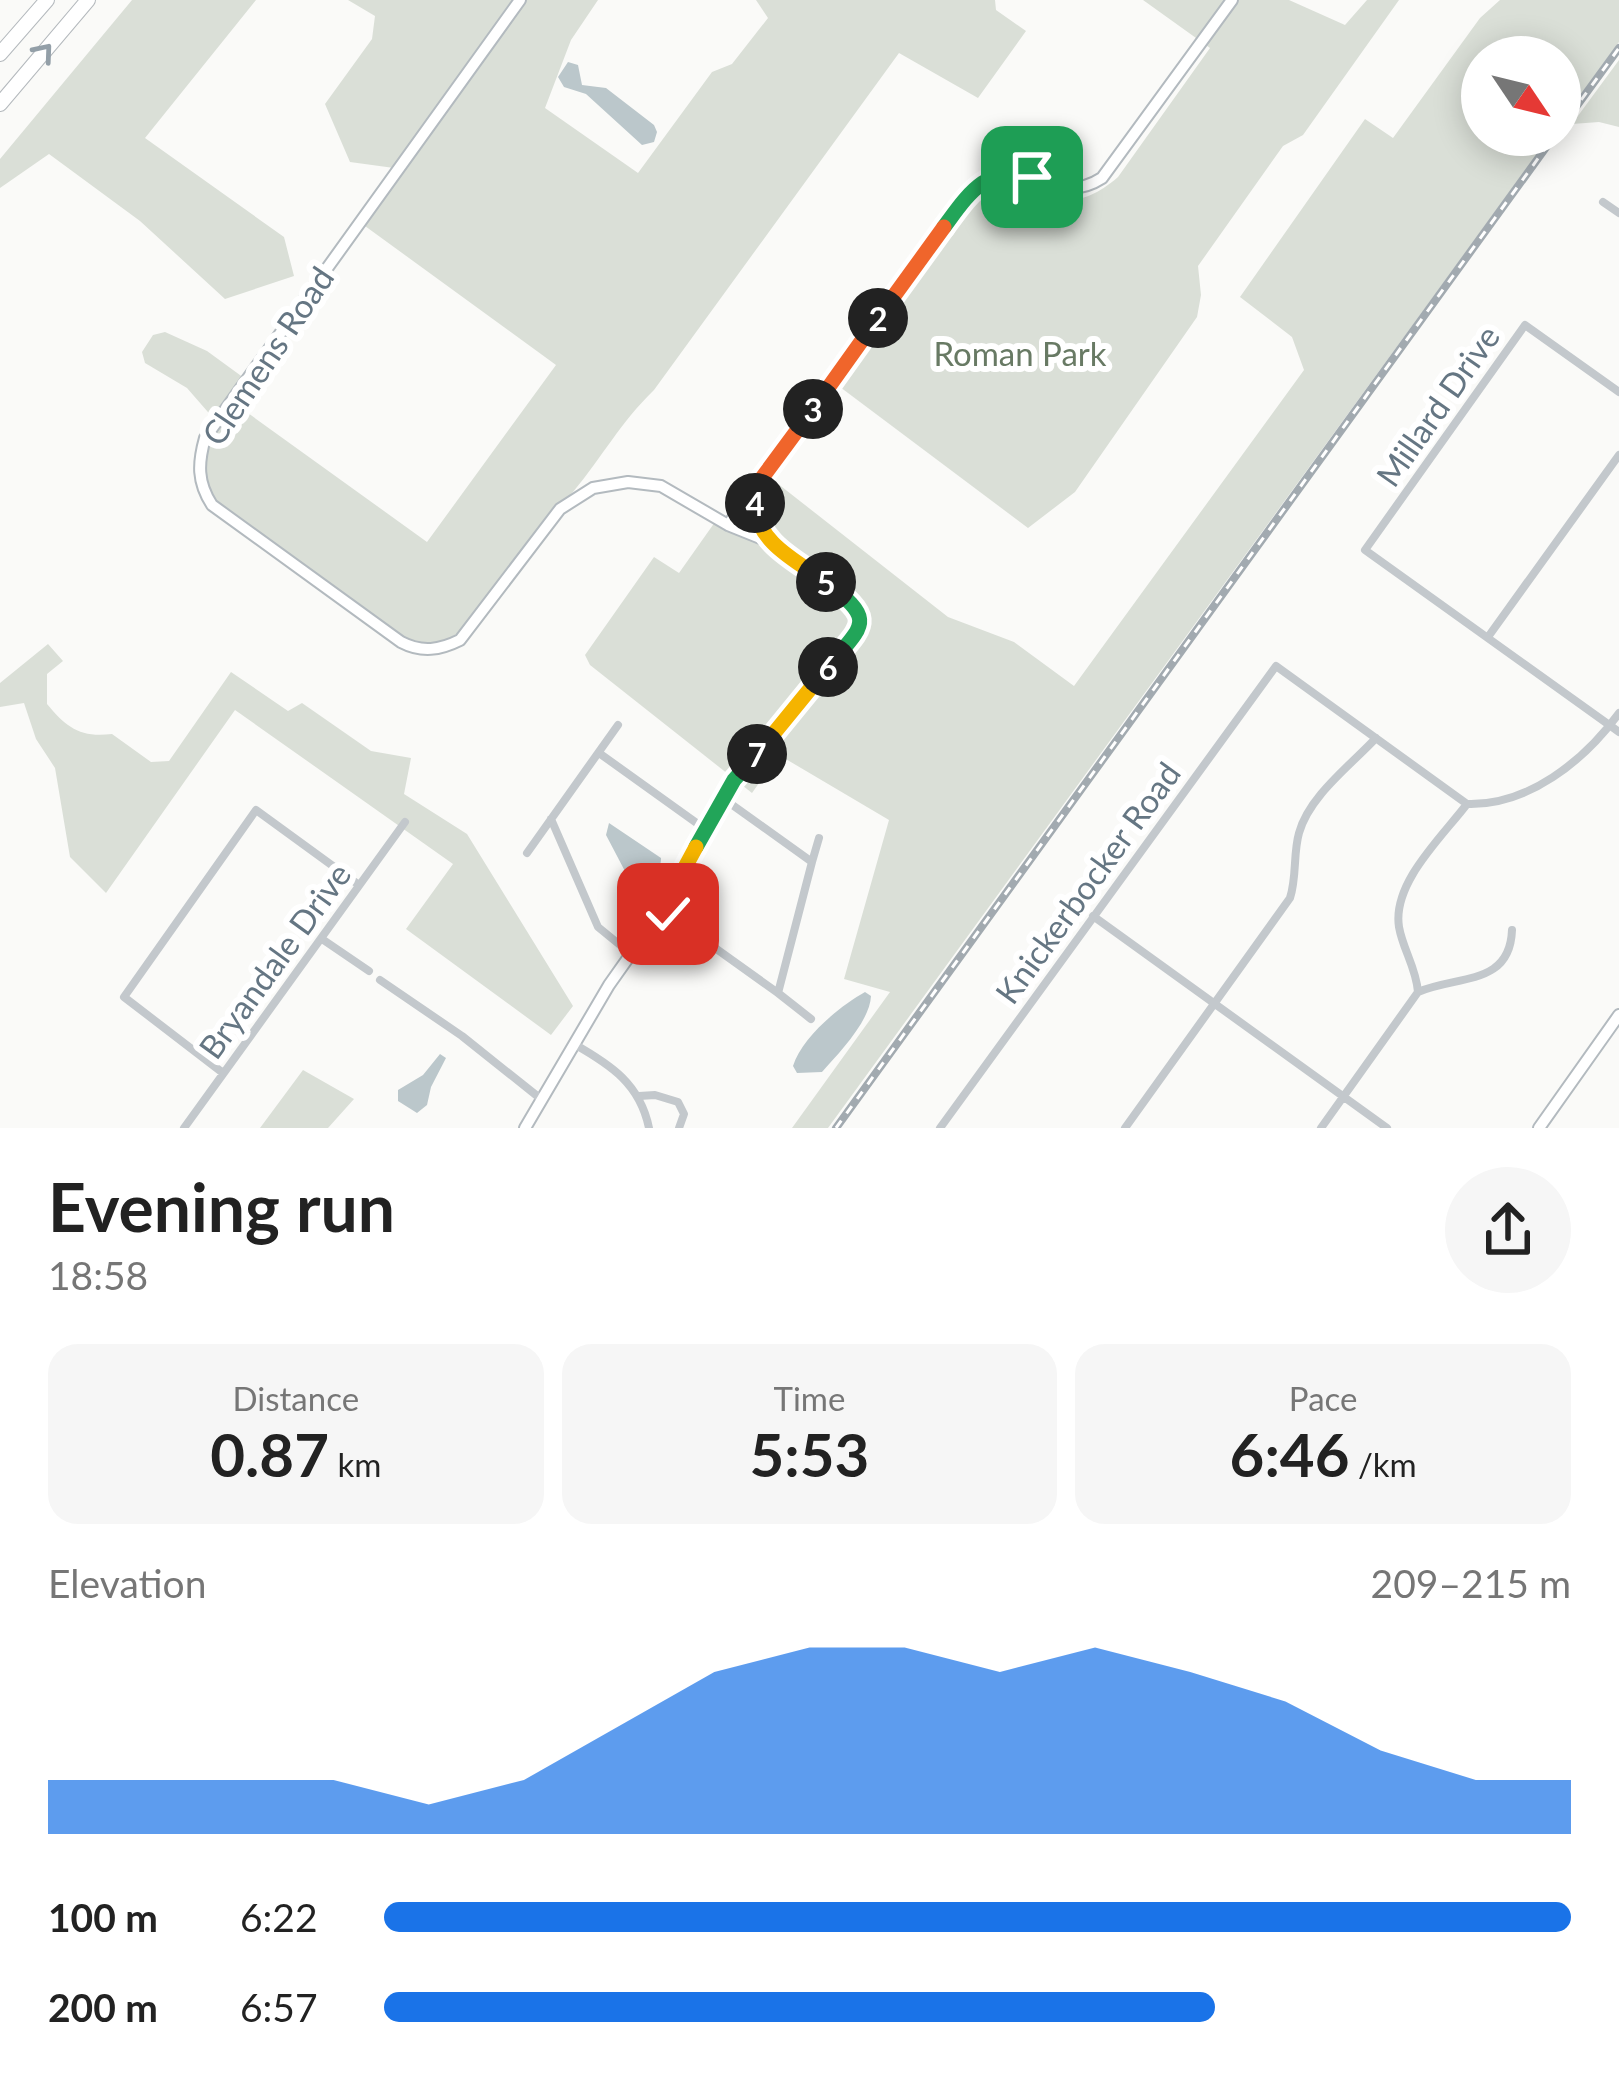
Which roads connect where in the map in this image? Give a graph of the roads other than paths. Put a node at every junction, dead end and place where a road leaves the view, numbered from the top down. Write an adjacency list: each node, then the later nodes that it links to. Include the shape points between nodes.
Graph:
1 (47, 0): 5 (highway)
2 (88, 0): 6 (highway, one-way to 2)
3 (520, 0): 12 (street, Clemens Road, via 205,438 202,487 212,505 421,650 460,640 574,498 612,483 644,482)
4 (1232, 0): 11 (street, via 1102,178 1060,190 1002,173 973,189)
5 (0, 54)
6 (0, 104)
7 (1603, 202): 8 (street)
8 (1619, 213)
9 (1619, 392): 14 (street, Millard Drive, via 1525,325 1365,550)
10 (1619, 455): 14 (street)
11 (759, 482): 12 (street); 13 (street, via 756,518)
12 (728, 526): 13 (street)
13 (770, 542): 21 (street, via 854,604 860,623)
14 (1488, 637): 16 (street)
15 (1619, 713): 16 (street)
16 (1611, 724): 18 (street); 22 (street, via 1582,757 1518,797)
17 (618, 725): 20 (street)
18 (1619, 732)
19 (1376, 738): 22 (street); 31 (street, Knickerbocker Road, via 1276,666); 39 (street, via 1313,806 1298,838 1290,898)
20 (598, 753): 23 (street); 25 (street)
21 (722, 798): 25 (street); 28 (street)
22 (1467, 804): 37 (street, via 1401,898 1400,936)
23 (551, 819): 27 (street); 34 (street, via 598,927)
24 (405, 822): 29 (street, Bryandale Drive)
25 (705, 829): 30 (street)
26 (819, 838): 28 (street)
27 (527, 853)
28 (812, 862): 38 (street)
29 (359, 885): 33 (street, Bryandale Drive); 45 (street, via 256,810 124,997)
30 (662, 910): 34 (street); 38 (street)
31 (1093, 916): 39 (street); 53 (street, Knickerbocker Road)
32 (1512, 930): 37 (street, via 1501,965)
33 (322, 939): 35 (street); 45 (street, Bryandale Drive)
34 (631, 954): 44 (street)
35 (368, 971)
36 (380, 980): 48 (street)
37 (1418, 992): 47 (street)
38 (778, 993): 41 (street)
39 (1216, 1004): 47 (street); 54 (street)
40 (1619, 1016): 42 (street)
41 (811, 1019)
42 (1607, 1032): 43 (street); 57 (street)
43 (1619, 1040)
44 (573, 1044): 46 (street, via 620,1072); 48 (street)
45 (223, 1073): 49 (street, Bryandale Drive)
46 (639, 1096): 51 (street); 52 (street, via 678,1102)
47 (1343, 1097): 55 (street); 56 (street)
48 (542, 1101): 50 (street)
49 (184, 1128)
50 (526, 1128)
51 (649, 1128)
52 (679, 1128)
53 (940, 1128)
54 (1126, 1128)
55 (1321, 1128)
56 (1387, 1128)
57 (1539, 1128)

